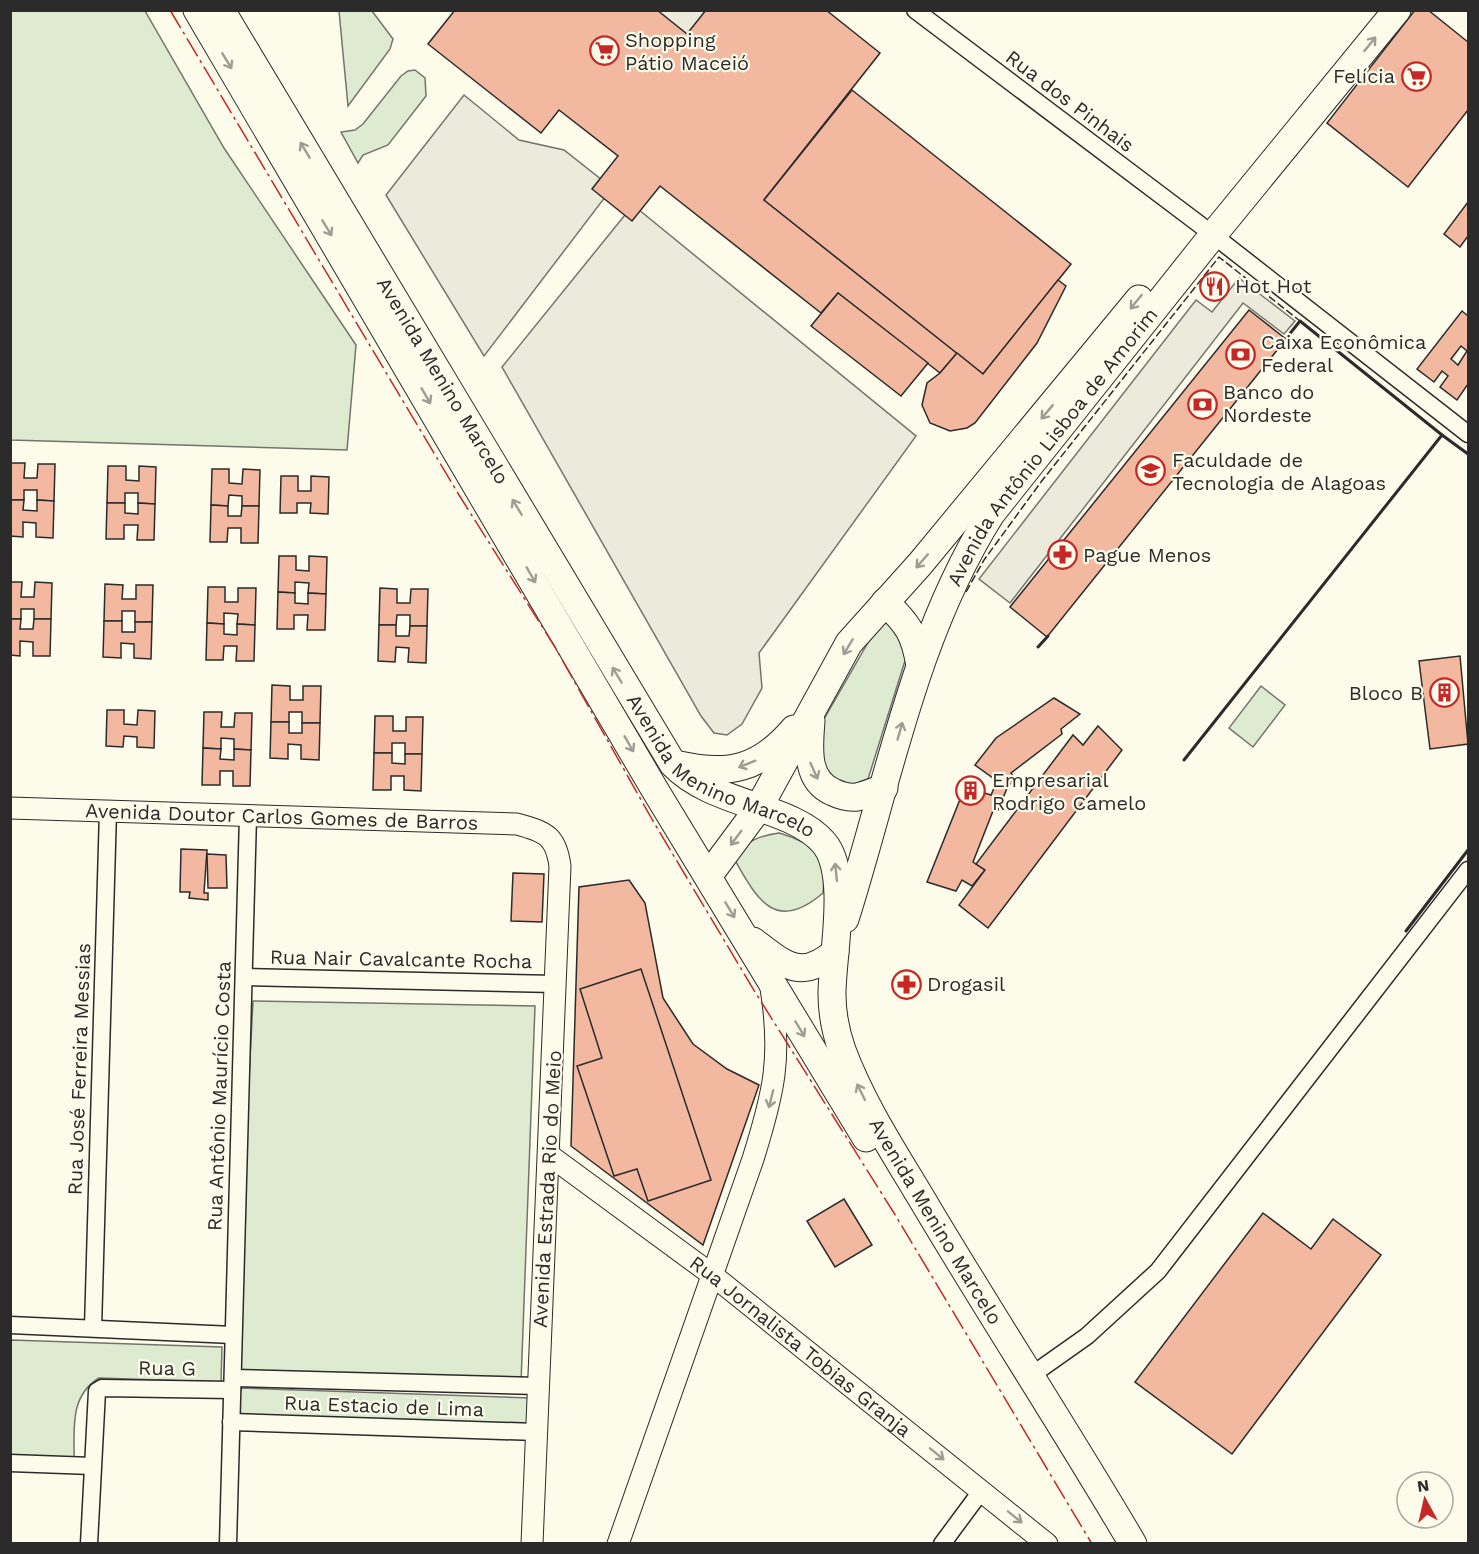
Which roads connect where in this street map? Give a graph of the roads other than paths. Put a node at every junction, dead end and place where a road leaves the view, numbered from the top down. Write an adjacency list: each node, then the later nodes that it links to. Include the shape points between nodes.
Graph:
1 (197, 10): 19 (main road, Avenida Menino Marcelo, one-way to 19, via 655,790)
2 (221, 10): 11 (main road, Avenida Menino Marcelo, one-way to 2)
3 (915, 10): 6 (street, Rua dos Pinhais)
4 (1374, 10): 6 (main road, Avenida Antônio Lisboa de Amorim)
5 (1397, 10): 6 (main road, Avenida Antônio Lisboa de Amorim, one-way to 5)
6 (1206, 230): 7 (street, Rua dos Pinhais); 8 (main road, Avenida Antônio Lisboa de Amorim, one-way to 8); 9 (main road, Avenida Antônio Lisboa de Amorim, via 991,514 967,552)
7 (1468, 434)
8 (885, 602): 9 (main road, via 907,624 917,642); 10 (main road, Avenida Antônio Lisboa de Amorim, one-way to 10, via 849,643)
9 (920, 666): 12 (main road, Avenida Antônio Lisboa de Amorim, one-way to 9)
10 (816, 706): 11 (main road, one-way to 11, via 771,752 749,764 710,772); 12 (main road, one-way to 12, via 808,752 815,776 826,789 843,796 856,797); 14 (main road, Avenida Antônio Lisboa de Amorim)
11 (673, 764): 14 (main road, Avenida Menino Marcelo, via 700,786)
12 (884, 788): 21 (main road, Avenida Antônio Lisboa de Amorim)
13 (13, 806): 15 (street, Avenida Doutor Carlos Gomes de Barros)
14 (758, 809): 19 (main road, Avenida Antônio Lisboa de Amorim, one-way to 19); 21 (main road, Avenida Menino Marcelo, one-way to 14, via 835,859 824,842 806,828)
15 (108, 811): 16 (street, Avenida Doutor Carlos Gomes de Barros); 28 (street, Rua José Ferreira Messias)
16 (248, 816): 17 (street, Avenida Doutor Carlos Gomes de Barros, via 518,824); 22 (street, Rua Antônio Maurício Costa)
17 (550, 837): 24 (street, Avenida Estrada Rio do Meio, via 560,866)
18 (1468, 870): 30 (street, via 1158,1271 1087,1336)
19 (709, 875): 20 (main road, Avenida Menino Marcelo, one-way to 20)
20 (745, 934): 21 (main road, via 787,966 800,969 822,963); 23 (main road, Avenida Menino Marcelo)
21 (835, 952): 30 (main road, Avenida Menino Marcelo, one-way to 21, via 876,1118 843,1053 835,1030 832,995)
22 (244, 977): 24 (street, Rua Nair Cavalcante Rocha); 29 (street, Rua Antônio Maurício Costa)
23 (770, 979): 26 (street, one-way to 26, via 777,1024 773,1095); 38 (main road, Avenida Menino Marcelo, one-way to 38)
24 (556, 984): 25 (street, Avenida Estrada Rio do Meio)
25 (549, 1155): 26 (street, Rua Jornalista Tobias Granja); 32 (street, Avenida Estrada Rio do Meio)
26 (711, 1274): 37 (street, Rua Jornalista Tobias Granja, one-way to 37); 42 (street)
27 (10, 1325): 28 (street)
28 (93, 1328): 29 (street)
29 (232, 1335): 31 (street, Rua Antônio Maurício Costa)
30 (1029, 1377): 38 (main road, Avenida Menino Marcelo)
31 (233, 1384): 32 (street, Rua G); 33 (street, Rua Antônio Maurício Costa); 36 (street, Rua G, via 102,1388 95,1396)
32 (538, 1386): 34 (street, Avenida Estrada Rio do Meio)
33 (231, 1422): 34 (street, Rua Estacio de Lima); 40 (street, Rua Antônio Maurício Costa)
34 (536, 1432): 41 (street, Avenida Estrada Rio do Meio)
35 (10, 1463): 36 (street)
36 (92, 1466): 39 (street)
37 (982, 1491): 43 (street); 44 (street, Rua Jornalista Tobias Granja, one-way to 44)
38 (1125, 1542)
39 (89, 1544)
40 (228, 1544)
41 (532, 1544)
42 (618, 1544)
43 (942, 1544)
44 (1047, 1544)

